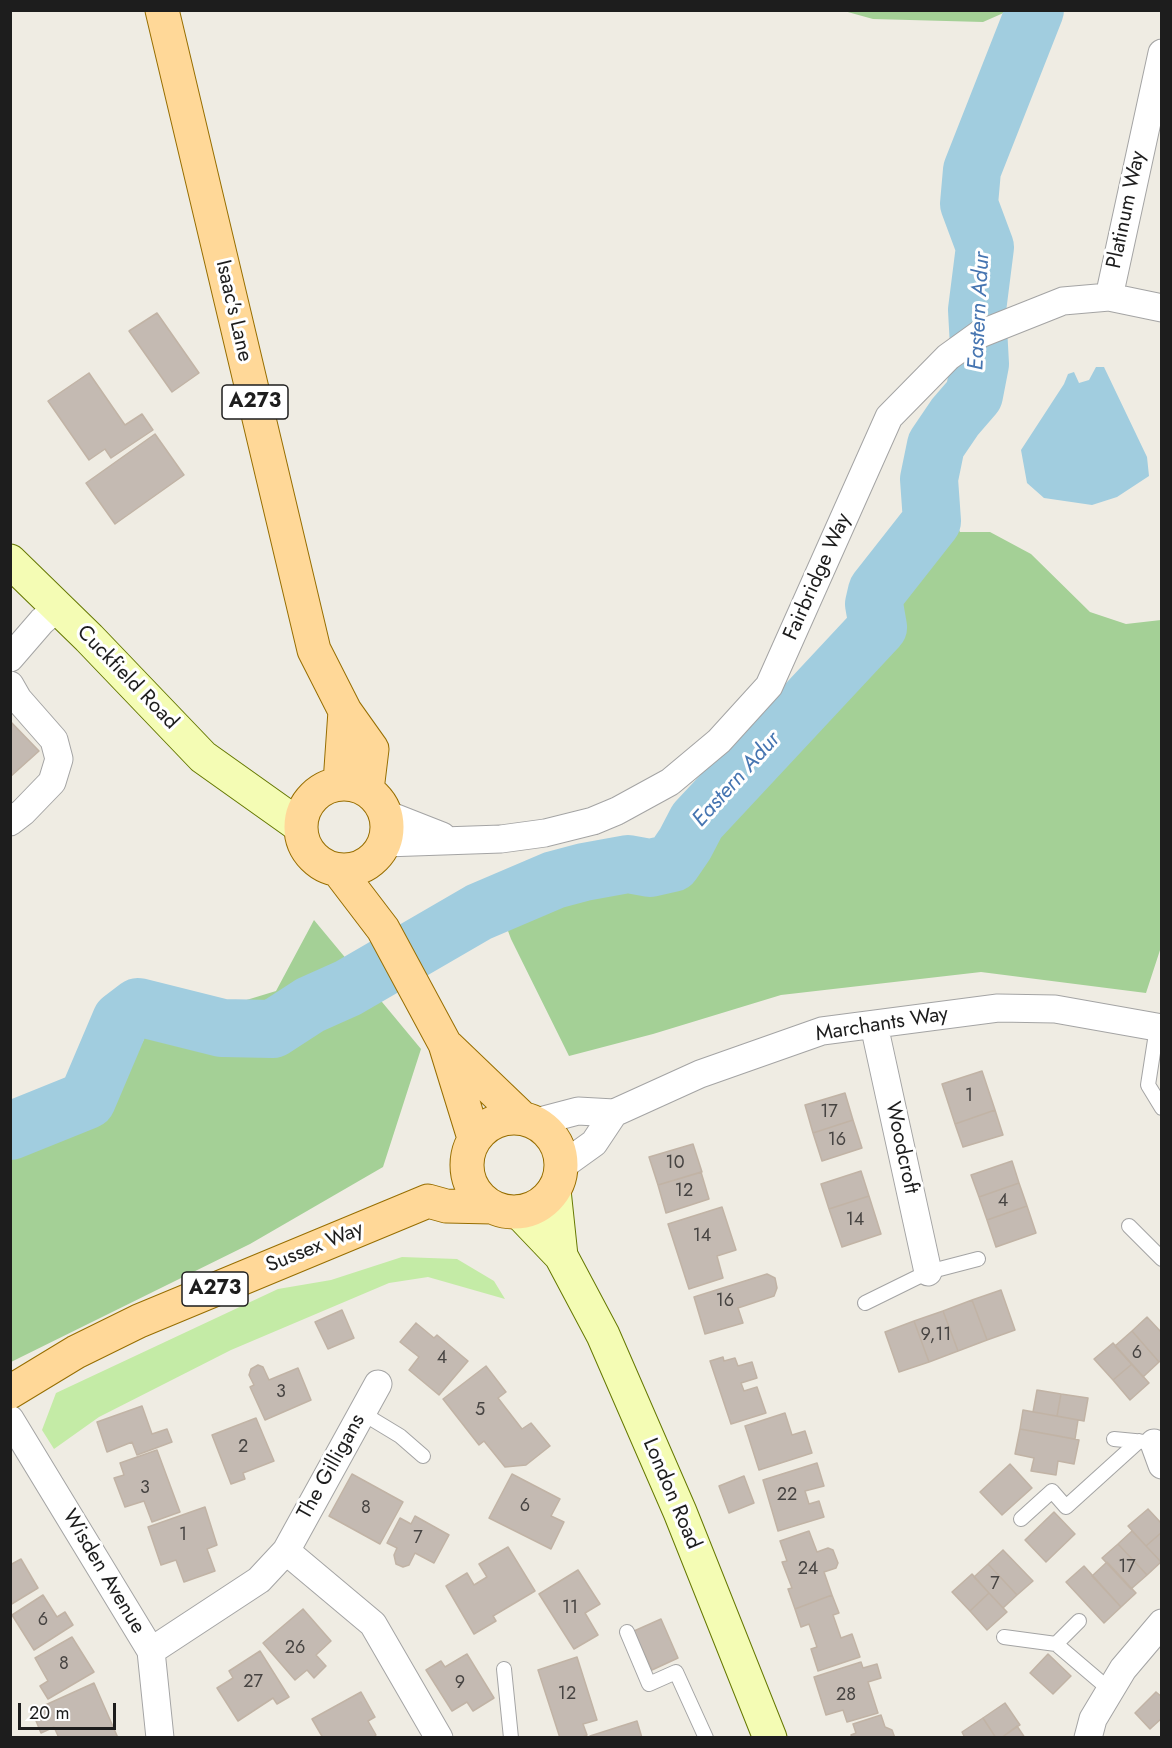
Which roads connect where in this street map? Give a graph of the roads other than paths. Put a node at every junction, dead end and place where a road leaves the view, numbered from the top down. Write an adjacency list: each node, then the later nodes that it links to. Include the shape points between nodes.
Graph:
1 (162, 10): 10 (main road, Isaac's Lane / A273, via 314,650 345,711 372,749)
2 (1161, 53): 3 (street, Platinum Way)
3 (1109, 297): 4 (street, Fairbridge Way); 10 (street, Fairbridge Way, via 1063,301 980,334 948,357 890,417 769,686 719,741 670,782 593,821 525,837 451,840)
4 (1161, 308)
5 (10, 561): 6 (main road, Cuckfield Road)
6 (59, 607): 7 (street); 9 (main road, Cuckfield Road, via 203,757 248,790)
7 (11, 655)
8 (10, 685): 11 (street, via 54,740 59,759 52,782)
9 (304, 814): 10 (main road, via 328,785); 12 (main road, via 303,842 323,865)
10 (371, 817): 12 (main road, via 368,863); 13 (main road, A273)
11 (10, 822)
12 (338, 870): 13 (main road, A273)
13 (383, 929): 16 (main road, A273)
14 (874, 1025): 15 (street, Marchants Way, via 1009,1008 1055,1009); 18 (street, Marchants Way, via 822,1031 700,1074); 29 (street, Woodcroft)
15 (1159, 1027): 17 (lane, via 1148,1084)
16 (445, 1044): 19 (main road, A273); 20 (main road, A273)
17 (1161, 1108)
18 (615, 1113): 19 (street, Marchants Way, via 578,1111); 22 (street, via 594,1143)
19 (528, 1120): 20 (main road, via 503,1118 487,1125); 22 (main road, via 550,1133 559,1148)
20 (474, 1138): 21 (main road, via 467,1155)
21 (467, 1172): 23 (main road, Sussex Way / A273, via 437,1186); 24 (main road, via 480,1198)
22 (558, 1178): 24 (main road, via 545,1200 533,1208); 26 (main road, London Road)
23 (428, 1201): 24 (main road, via 446,1206); 32 (main road, Sussex Way / A273, via 139,1321 76,1352)
24 (506, 1209): 26 (main road, London Road)
25 (1129, 1226): 28 (lane)
26 (561, 1256): 52 (main road, London Road, via 603,1335 680,1512)
27 (978, 1259): 29 (lane)
28 (1161, 1259)
29 (928, 1272): 30 (lane)
30 (865, 1304)
31 (378, 1383): 33 (street, The Gilligans)
32 (10, 1392)
33 (362, 1413): 37 (lane, via 400,1436); 39 (street, The Gilligans)
34 (10, 1419): 45 (street, Wisden Avenue)
35 (1114, 1440): 36 (lane)
36 (1154, 1446): 38 (lane, via 1066,1507 1052,1491)
37 (423, 1456)
38 (1021, 1519)
39 (286, 1551): 45 (street, The Gilligans, via 259,1580); 49 (street, via 373,1624)
40 (1079, 1621): 44 (lane)
41 (1161, 1623): 47 (street)
42 (627, 1632): 51 (lane, via 650,1684 676,1672)
43 (1004, 1637): 44 (lane)
44 (1056, 1644): 47 (lane)
45 (151, 1651): 48 (street, Wisden Avenue)
46 (504, 1669): 50 (lane)
47 (1110, 1690): 53 (street, via 1093,1719)
48 (160, 1737)
49 (439, 1737)
50 (511, 1737)
51 (706, 1737)
52 (770, 1737)
53 (1088, 1737)

